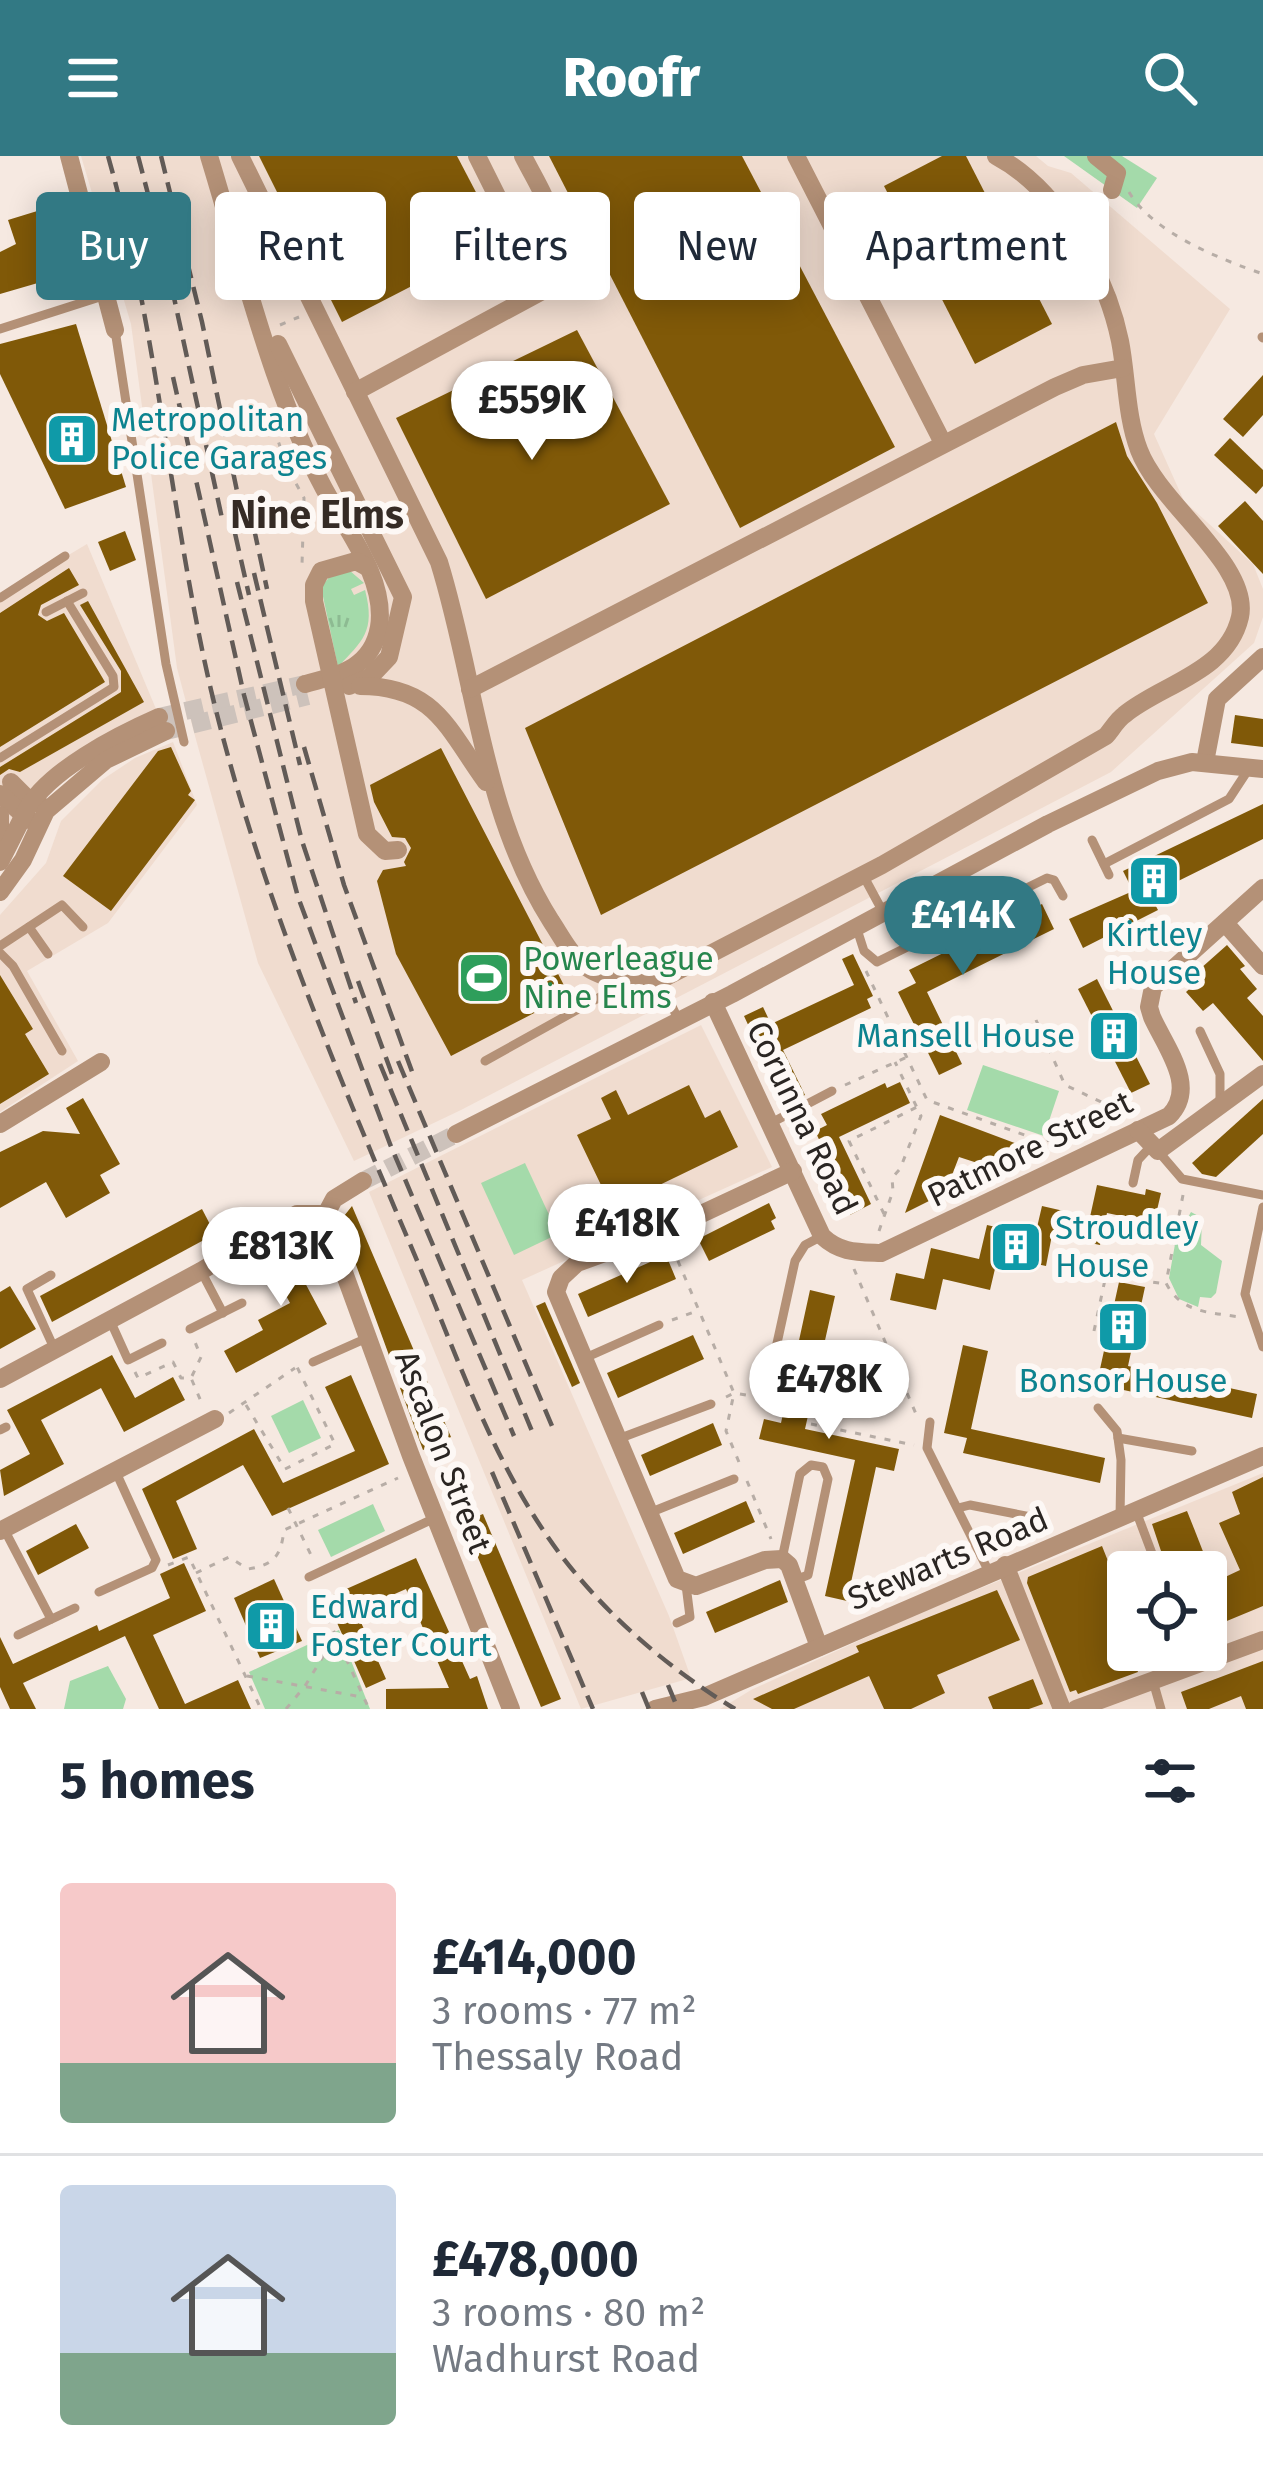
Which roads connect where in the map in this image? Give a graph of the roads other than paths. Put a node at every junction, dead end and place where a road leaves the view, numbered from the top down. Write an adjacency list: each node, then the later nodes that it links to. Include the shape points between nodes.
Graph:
1 (69, 156): 10 (street)
2 (209, 156): 11 (street)
3 (240, 156): 22 (street)
4 (477, 156): 12 (street)
5 (523, 156): 13 (street)
6 (796, 156): 23 (street)
7 (996, 156): 21 (street, via 1037,184 1068,224 1112,311)
8 (1096, 156): 9 (street)
9 (1114, 181)
10 (79, 192)
11 (220, 192)
12 (495, 192)
13 (541, 192)
14 (90, 300): 19 (lane)
15 (107, 300): 20 (street)
16 (254, 300): 25 (street, via 289,404)
17 (267, 300): 31 (street, via 278,344 403,597 389,657)
18 (525, 300): 22 (street)
19 (0, 329)
20 (115, 331): 34 (lane)
21 (1123, 368): 23 (street, via 1067,382); 46 (street, via 1139,451 1159,488 1232,572 1242,604 1237,627 1212,659 1120,717 1106,736)
22 (355, 392): 32 (street, via 439,562)
23 (944, 443): 32 (street)
24 (65, 556): 27 (lane)
25 (367, 567): 31 (street, via 379,628 368,654 353,671 307,690); 44 (street, via 356,560 332,565 314,585 367,834 385,851)
26 (83, 592): 28 (lane)
27 (0, 598)
28 (67, 601): 29 (lane); 35 (lane, via 115,684)
29 (46, 612)
30 (1263, 657): 36 (street, via 1217,699)
31 (350, 686): 39 (street, via 382,686 427,702)
32 (470, 688): 39 (street)
33 (163, 724): 40 (street, via 77,762)
34 (184, 742)
35 (0, 758)
36 (1205, 762): 37 (street); 50 (street, via 1158,771)
37 (1257, 768): 43 (lane, via 1229,800 1106,870)
38 (6, 788): 40 (street)
39 (493, 790): 58 (street, via 541,904 586,966)
40 (34, 813): 45 (street); 48 (street, via 23,860)
41 (0, 814): 42 (street)
42 (0, 837)
43 (1092, 839)
44 (398, 850)
45 (0, 862)
46 (863, 875): 50 (lane); 59 (street)
47 (1263, 888): 51 (street, Patmore Street)
48 (0, 892)
49 (1063, 896): 52 (lane, via 1047,878 877,962)
50 (883, 912): 52 (street)
51 (1225, 922): 57 (street); 72 (street, Patmore Street, via 1154,987 1149,1007 1184,1090 1180,1105)
52 (856, 926): 60 (street)
53 (29, 927): 54 (lane, via 62,905); 55 (lane); 56 (lane)
54 (83, 928)
55 (0, 950): 63 (lane)
56 (48, 955)
57 (1263, 966)
58 (632, 979): 59 (street); 64 (lane)
59 (659, 980): 61 (lane)
60 (712, 1002): 61 (street); 69 (street, Corunna Road)
61 (679, 1019): 71 (street)
62 (1200, 1031): 68 (lane, via 1220,1074)
63 (62, 1052)
64 (485, 1061)
65 (101, 1062): 70 (street)
66 (1263, 1074): 68 (street)
67 (832, 1091): 69 (lane)
68 (1220, 1103): 72 (street, via 1175,1142)
69 (771, 1123): 73 (street, Corunna Road)
70 (0, 1124)
71 (456, 1134)
72 (1143, 1141): 75 (lane); 76 (lane, via 1182,1179); 80 (street, Patmore Street, via 881,1253)
73 (793, 1171): 79 (street, Corunna Road); 92 (street, via 577,1263 556,1292)
74 (354, 1182): 78 (street)
75 (1132, 1183)
76 (1263, 1195)
77 (1263, 1207): 91 (lane, via 1245,1294)
78 (326, 1214): 81 (street, via 298,1214); 88 (street, Ascalon Street)
79 (823, 1236): 80 (street, Corunna Road); 95 (lane, via 795,1262)
80 (846, 1251)
81 (201, 1271): 84 (lane); 85 (street)
82 (51, 1275): 90 (lane, via 26,1288)
83 (242, 1304): 84 (lane)
84 (223, 1313): 87 (lane)
85 (109, 1318): 89 (lane, via 128,1360); 90 (street)
86 (659, 1325): 92 (lane)
87 (190, 1329)
88 (368, 1338): 93 (lane); 109 (street, Ascalon Street)
89 (162, 1343)
90 (53, 1348): 94 (street)
91 (1263, 1348)
92 (585, 1358): 101 (street)
93 (313, 1362)
94 (0, 1379)
95 (764, 1398)
96 (712, 1403): 101 (lane)
97 (1099, 1408): 100 (lane)
98 (213, 1421): 104 (street)
99 (930, 1422): 106 (lane, via 927,1443)
100 (1118, 1438): 102 (lane); 108 (lane)
101 (618, 1439): 107 (street)
102 (1192, 1451)
103 (1263, 1456): 108 (street, Stewarts Road)
104 (115, 1470): 111 (street); 118 (lane, via 156,1560)
105 (734, 1479): 107 (lane)
106 (958, 1508): 110 (lane); 114 (lane)
107 (649, 1513): 117 (street)
108 (1128, 1515): 112 (lane); 114 (street, Stewarts Road)
109 (435, 1518): 115 (lane); 126 (street, Ascalon Street)
110 (1036, 1518)
111 (2, 1530): 120 (lane)
112 (1148, 1551)
113 (778, 1558): 116 (street); 116 (lane, via 800,1474 823,1467 828,1479 808,1575); 117 (street)
114 (997, 1568): 124 (street, Stewarts Road); 128 (street)
115 (314, 1574)
116 (794, 1580): 124 (street)
117 (686, 1586): 121 (lane, via 690,1618)
118 (99, 1592)
119 (75, 1609): 120 (lane)
120 (51, 1619): 122 (lane)
121 (677, 1623)
122 (18, 1635)
123 (1263, 1640): 125 (street)
124 (819, 1647): 127 (street, Stewarts Road)
125 (1153, 1681): 129 (street); 130 (lane)
126 (511, 1709)
127 (655, 1709)
128 (1062, 1709)
129 (1076, 1709)
130 (1162, 1709)

